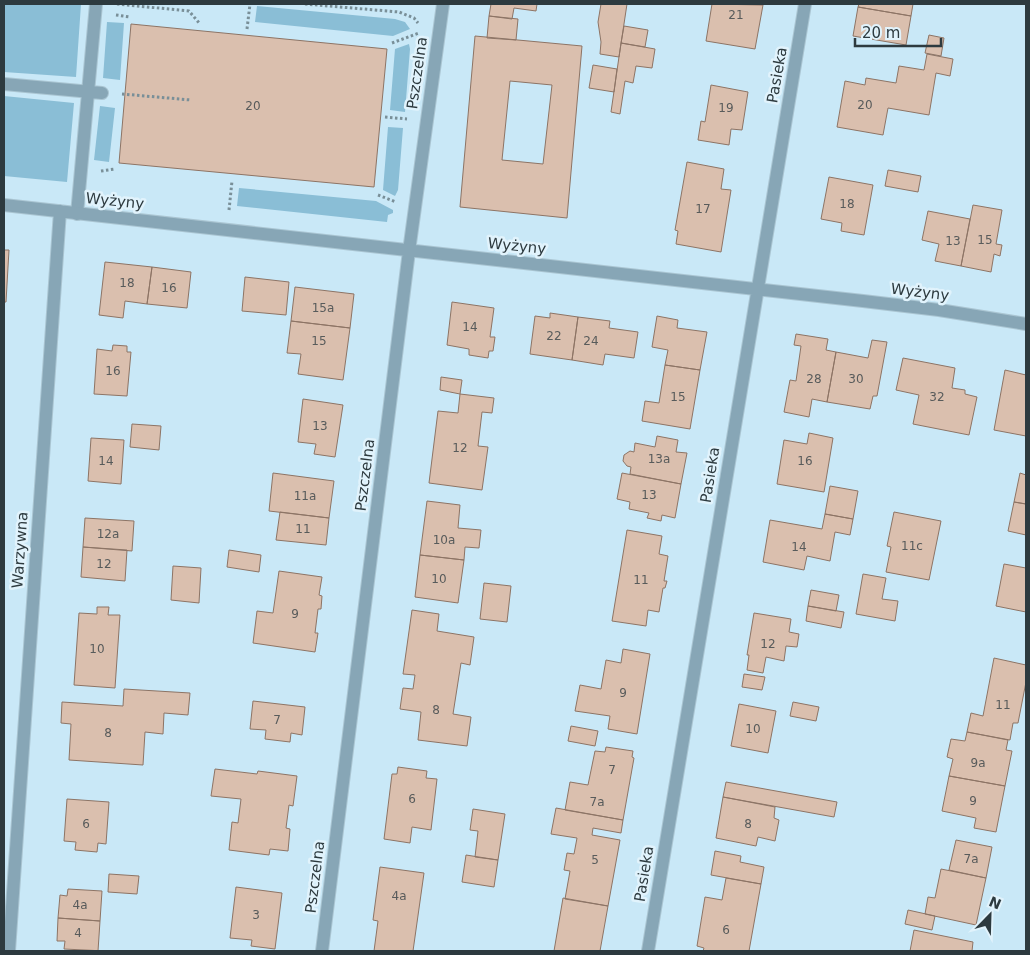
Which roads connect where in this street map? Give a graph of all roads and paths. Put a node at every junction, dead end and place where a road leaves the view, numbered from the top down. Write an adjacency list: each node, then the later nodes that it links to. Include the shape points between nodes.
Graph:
1 (96, 4): 15 (street)
2 (112, 4): 9 (path, via 189,11)
3 (250, 4): 10 (path)
4 (305, 4): 11 (path, via 404,14 417,21)
5 (443, 4): 30 (street, Pszczelna)
6 (805, 4): 31 (street, Pasieka)
7 (107, 14): 8 (path)
8 (130, 17)
9 (200, 24)
10 (247, 29)
11 (419, 33): 12 (path); 13 (path)
12 (419, 38)
13 (392, 43)
14 (4, 84): 15 (street)
15 (88, 91): 16 (street); 29 (street)
16 (102, 92)
17 (125, 94): 18 (path)
18 (191, 100)
19 (385, 117): 20 (path)
20 (405, 119)
21 (232, 181): 25 (path)
22 (378, 195): 23 (path)
23 (395, 202)
24 (4, 205): 26 (street, Wyżyny)
25 (229, 205)
26 (60, 211): 29 (street, Wyżyny); 33 (street, Warzywna)
27 (229, 211): 28 (path)
28 (238, 212)
29 (77, 214): 30 (street, Wyżyny)
30 (409, 251): 31 (street, Wyżyny); 34 (street, Pszczelna)
31 (757, 289): 32 (street, Wyżyny, via 939,310); 35 (street, Pasieka)
32 (1026, 324)
33 (9, 951)
34 (322, 951)
35 (648, 951)

